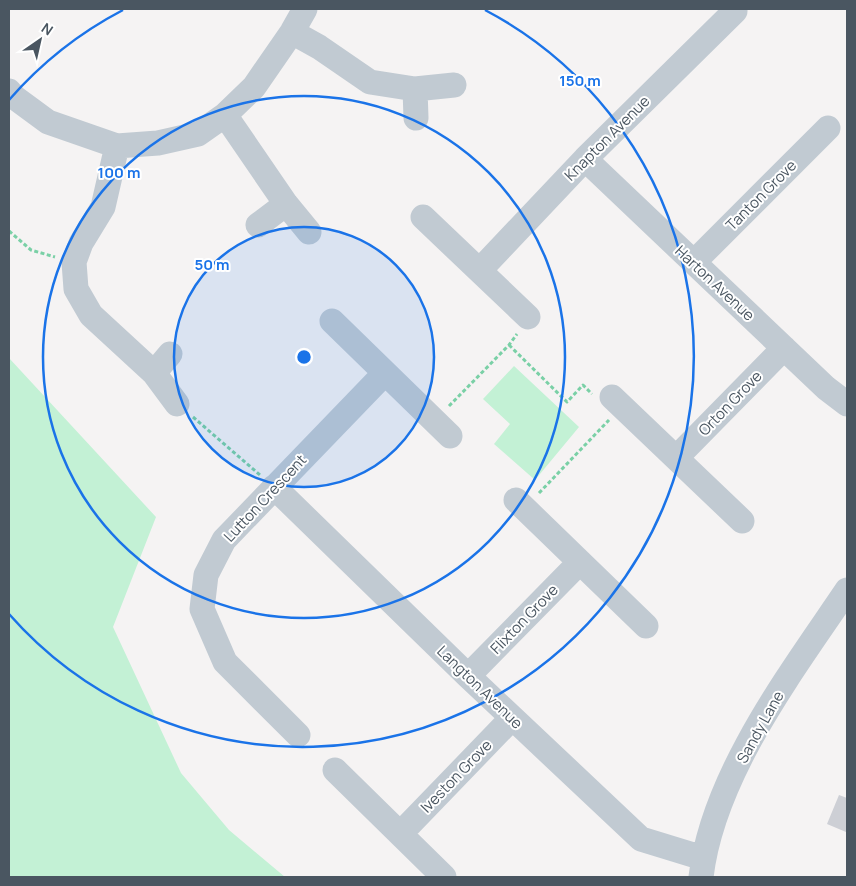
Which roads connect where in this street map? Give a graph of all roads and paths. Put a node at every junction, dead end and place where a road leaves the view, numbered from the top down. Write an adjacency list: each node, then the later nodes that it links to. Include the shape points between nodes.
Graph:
1 (305, 9): 3 (street)
2 (735, 9): 11 (street, Knapton Avenue)
3 (292, 32): 5 (street, via 370,82); 7 (street, via 254,87)
4 (454, 85): 5 (street)
5 (415, 89): 8 (street)
6 (9, 91): 10 (street, via 48,122)
7 (225, 115): 10 (street, via 198,134 158,143); 12 (street)
8 (416, 118)
9 (828, 128): 18 (street, Tanton Grove)
10 (116, 146): 17 (street, via 104,208 81,243)
11 (585, 159): 18 (street, Harton Avenue); 19 (street, Knapton Avenue)
12 (286, 204): 14 (street); 16 (street)
13 (423, 217): 19 (street)
14 (258, 225)
15 (9, 231): 17 (path, via 31,250)
16 (309, 232)
17 (74, 262): 25 (street, via 76,289 91,315)
18 (694, 262): 23 (street, Harton Avenue)
19 (480, 270): 20 (street)
20 (528, 317): 22 (path)
21 (332, 321): 26 (street)
22 (509, 345): 27 (path, via 568,402 583,386); 30 (path)
23 (784, 348): 29 (street, Harton Avenue); 31 (street, Orton Grove)
24 (170, 354): 25 (street)
25 (154, 373): 28 (street)
26 (385, 373): 30 (street); 32 (street, Lutton Crescent)
27 (610, 401): 31 (street); 33 (path)
28 (178, 404): 32 (path)
29 (847, 404)
30 (442, 429)
31 (676, 458): 34 (street)
32 (274, 487): 38 (street, Langton Avenue); 40 (street, Lutton Crescent, via 224,540 206,575 202,609 225,662)
33 (520, 504): 35 (street)
34 (742, 521)
35 (580, 562): 37 (street); 38 (street, Flixton Grove)
36 (847, 590): 43 (street, Sandy Lane, via 781,687 748,746 719,806)
37 (646, 626)
38 (468, 676): 39 (street, Langton Avenue)
39 (512, 718): 42 (street, Iveston Grove); 43 (street, Langton Avenue, via 641,839)
40 (298, 735)
41 (335, 770): 42 (street)
42 (401, 833): 44 (street)
43 (702, 868)
44 (444, 877)

